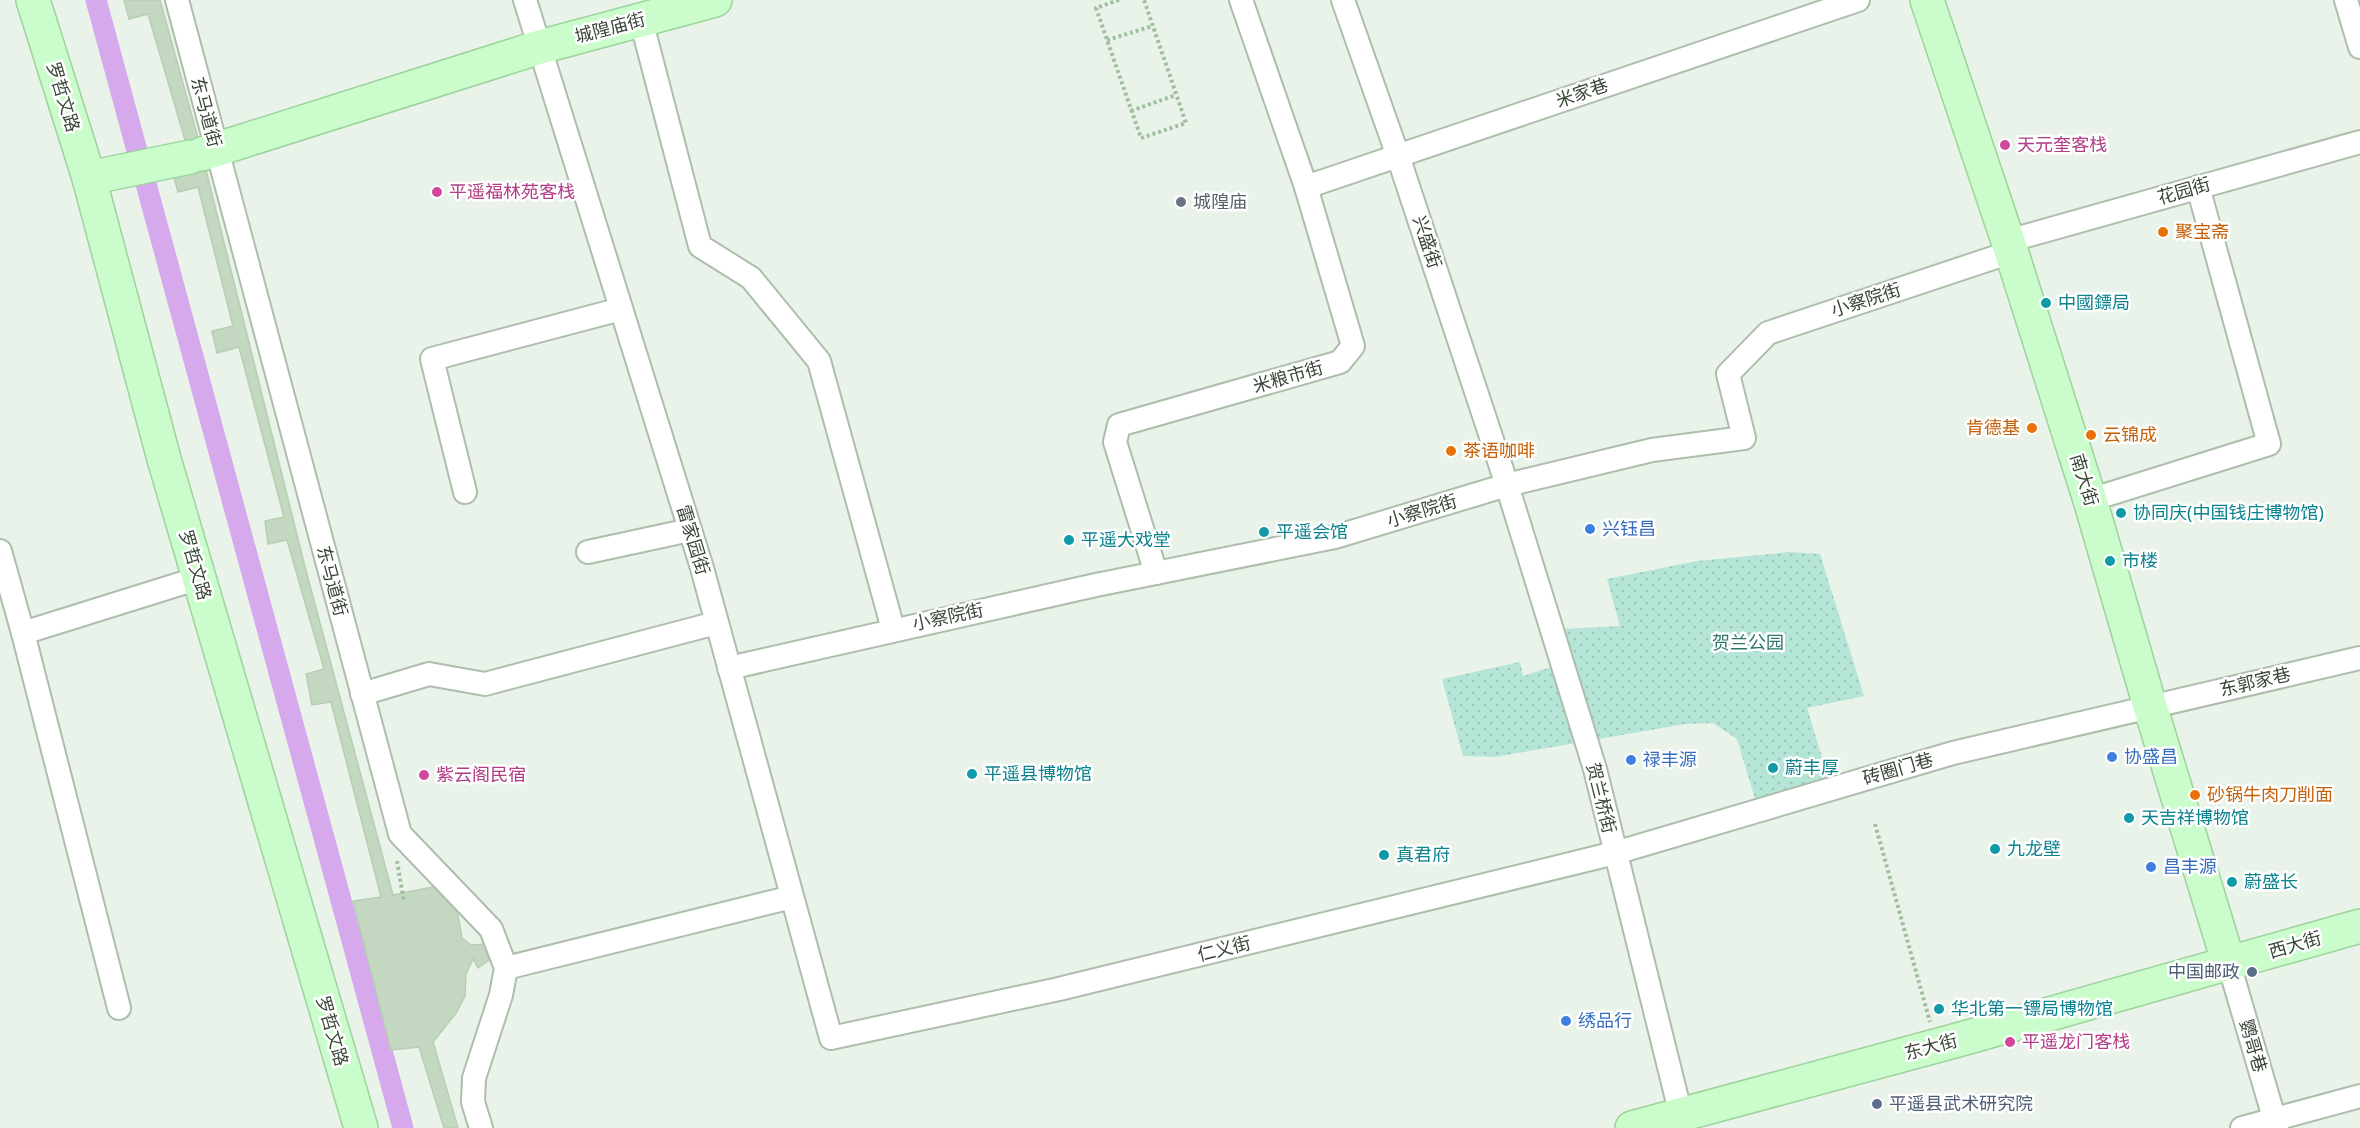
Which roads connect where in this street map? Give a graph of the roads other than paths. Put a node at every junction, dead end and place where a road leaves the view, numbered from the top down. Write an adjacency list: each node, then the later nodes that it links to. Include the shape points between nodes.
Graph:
1 (33, 0): 16 (street, 罗哲文路)
2 (177, 0): 14 (street, 东马道街)
3 (525, 0): 11 (street, 雷家园街)
4 (715, 0): 10 (street, 城隍庙街)
5 (1241, 0): 17 (street, 米粮市街)
6 (1342, 0): 15 (street, 兴盛街)
7 (1858, 0): 15 (street, 米家巷)
8 (1927, 0): 19 (street, 南大街)
9 (2346, 0): 12 (street)
10 (641, 20): 11 (street, 城隍庙街); 30 (street, via 700,246 751,278 819,361)
11 (540, 47): 14 (street, 城隍庙街); 20 (street, 雷家园街)
12 (2360, 47)
13 (2360, 142): 18 (street, 花园街)
14 (202, 154): 16 (street, 城隍庙街); 34 (street, 东马道街)
15 (1398, 156): 17 (street, 米家巷); 21 (street, 兴盛街)
16 (89, 178): 28 (street, 罗哲文路)
17 (1306, 187): 27 (street, 米粮市街, via 1353,346 1340,362 1119,425 1115,442)
18 (2198, 187): 19 (street, 花园街); 23 (street, via 2269,444)
19 (2010, 246): 21 (street, 小察院街, via 1768,333 1728,374 1744,438 1652,450); 23 (street, 南大街)
20 (621, 309): 22 (street, via 432,359); 24 (street, 雷家园街)
21 (1507, 485): 27 (street, 小察院街, via 1335,537); 36 (street, 贺兰桥街, via 1594,769)
22 (465, 492)
23 (2090, 500): 35 (street, 南大街)
24 (690, 530): 26 (street); 29 (street, 雷家园街)
25 (0, 551): 31 (street)
26 (588, 552)
27 (1156, 573): 30 (street, 小察院街)
28 (199, 578): 31 (street); 46 (street, 罗哲文路)
29 (716, 622): 33 (street, 雷家园街); 34 (street, via 485,684 429,674)
30 (893, 629): 33 (street, 小察院街)
31 (23, 633): 41 (street)
32 (2360, 658): 35 (street, 东郭家巷)
33 (729, 668): 37 (street, 雷家园街)
34 (362, 694): 40 (street, 东马道街, via 400,834 492,929)
35 (2150, 706): 36 (street, 砖圈门巷, via 1953,753); 39 (street, 南大街)
36 (1615, 853): 42 (street, 仁义街, via 1059,989); 44 (street, 贺兰桥街)
37 (792, 897): 40 (street); 42 (street, 雷家园街)
38 (2360, 926): 39 (street, 西大街)
39 (2229, 964): 44 (street, 东大街); 45 (street, 鹦哥巷)
40 (506, 968): 47 (street, via 474,1078 473,1102)
41 (119, 1008)
42 (831, 1038)
43 (2360, 1096): 45 (street)
44 (1694, 1118): 48 (street, 东大街)
45 (2276, 1123): 49 (street)
46 (361, 1128)
47 (481, 1128)
48 (1632, 1128)
49 (2242, 1128)

